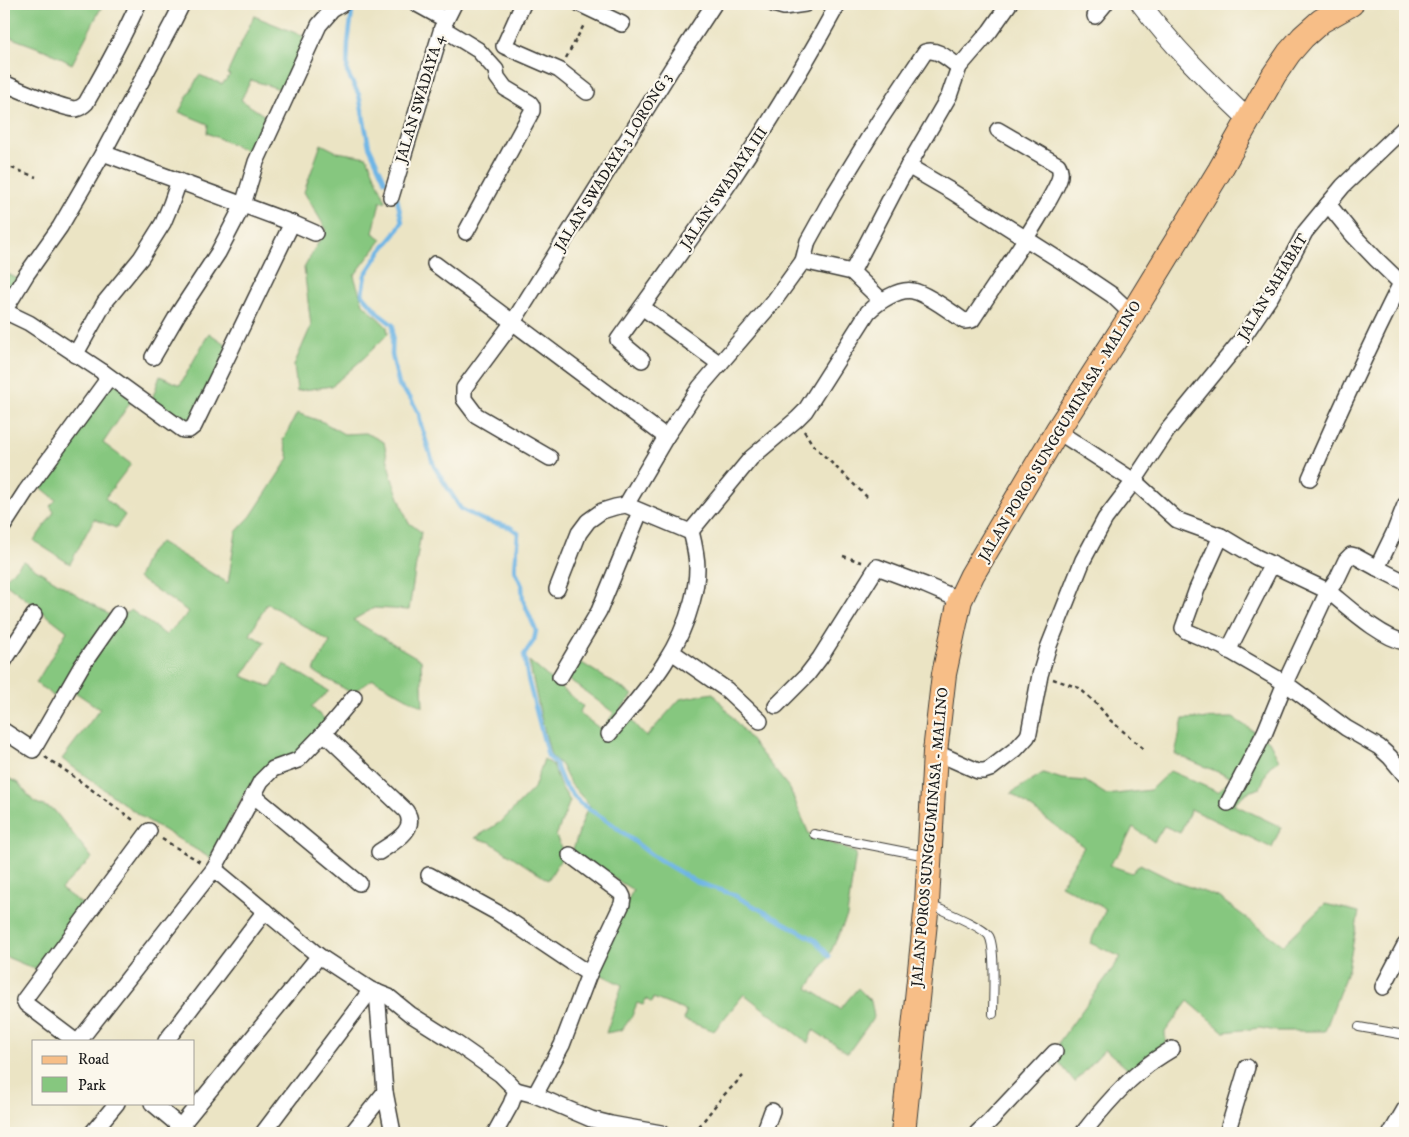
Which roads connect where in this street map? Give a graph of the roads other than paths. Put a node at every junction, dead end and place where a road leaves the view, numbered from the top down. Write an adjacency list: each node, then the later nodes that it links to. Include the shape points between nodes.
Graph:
1 (138, 4): 20 (street, via 111,60 82,107 62,106)
2 (182, 4): 25 (street)
3 (342, 4): 30 (street, via 319,25 256,162)
4 (417, 4): 17 (street)
5 (454, 4): 17 (street, JALAN SWADAYA 4)
6 (523, 4): 21 (street, via 504,46 559,70)
7 (714, 4): 42 (street, JALAN SWADAYA 3 LORONG 3)
8 (773, 4): 9 (street, via 784,7)
9 (805, 4)
10 (838, 4): 40 (street, JALAN SWADAYA III, via 733,178)
11 (1009, 4): 19 (street)
12 (1105, 4): 16 (street)
13 (1142, 4): 22 (street, via 1190,62)
14 (1351, 4): 22 (main road, JALAN POROS SUNGGUMINASA - MALINO, via 1321,21 1298,42 1274,75)
15 (586, 7): 18 (street)
16 (1095, 16)
17 (444, 24): 28 (street, JALAN SWADAYA 4); 32 (street, via 478,50 496,70 497,77 506,88 530,103 532,108)
18 (622, 24)
19 (959, 67): 26 (street, via 949,96); 35 (street, via 936,51 925,52 833,196 808,241)
20 (4, 83)
21 (587, 92)
22 (1249, 120): 41 (main road, JALAN POROS SUNGGUMINASA - MALINO)
23 (1405, 127): 29 (street, JALAN SAHABAT)
24 (998, 130): 34 (street, via 1060,169 1059,180)
25 (103, 153): 27 (street); 43 (street, via 60,227 4,311 29,323)
26 (908, 166): 34 (street); 37 (street)
27 (179, 181): 30 (street); 43 (street, via 163,223 141,258 105,302)
28 (391, 197)
29 (1328, 204): 38 (street, via 1353,235); 52 (street, JALAN SAHABAT, via 1305,232 1271,296 1239,343 1167,432)
30 (243, 205): 31 (street); 44 (street, via 218,253)
31 (292, 223): 33 (street); 47 (street, via 194,426 189,430 183,430)
32 (466, 232)
33 (315, 233)
34 (1026, 238): 39 (street, via 972,320 964,321 924,295 912,291); 41 (street, via 1112,295)
35 (803, 261): 37 (street); 46 (street, via 774,301)
36 (435, 264): 42 (street)
37 (852, 272): 39 (street)
38 (1404, 282): 51 (street)
39 (881, 300): 57 (street, via 868,312 814,398 797,419 751,458)
40 (642, 307): 45 (street, JALAN SWADAYA III, via 618,340); 46 (street)
41 (1132, 314): 48 (main road, JALAN POROS SUNGGUMINASA - MALINO)
42 (513, 322): 49 (street); 50 (street, JALAN SWADAYA 3 LORONG 3, via 464,388 464,399 476,415)
43 (75, 355): 47 (street)
44 (153, 357)
45 (642, 360)
46 (720, 364): 49 (street)
47 (103, 372): 56 (street, via 105,383)
48 (1057, 431): 52 (street); 64 (main road, JALAN POROS SUNGGUMINASA - MALINO)
49 (666, 437): 53 (street)
50 (550, 458)
51 (1310, 478)
52 (1134, 480): 58 (street, via 1177,520); 79 (street, JALAN SAHABAT, via 1105,520 1083,560 1048,648 1027,738 984,771)
53 (626, 505): 55 (street); 62 (street, via 602,511 588,520)
54 (1405, 505): 60 (street)
55 (640, 512): 57 (street); 71 (street, via 599,611)
56 (4, 525)
57 (691, 531): 69 (street, via 696,582 688,616)
58 (1221, 536): 59 (street); 68 (street, via 1183,628)
59 (1272, 564): 63 (street); 68 (street)
60 (1377, 568): 61 (street); 63 (street, via 1351,556)
61 (1405, 582)
62 (557, 589)
63 (1328, 591): 67 (street, via 1378,629); 72 (street)
64 (960, 600): 74 (street, via 877,567 817,663); 79 (main road, JALAN POROS SUNGGUMINASA - MALINO, via 944,674)
65 (118, 614): 76 (street, via 81,667 33,750)
66 (34, 615): 70 (street)
67 (1405, 642)
68 (1228, 651): 72 (street)
69 (672, 652): 75 (street, via 727,690); 78 (street, via 654,680)
70 (4, 660)
71 (560, 677)
72 (1285, 683): 80 (street, via 1346,728 1380,747); 82 (street, via 1265,732)
73 (354, 697): 77 (street)
74 (776, 706)
75 (760, 721)
76 (4, 730)
77 (324, 733): 81 (street, via 294,763 267,774); 85 (street, via 409,817 404,833)
78 (609, 734)
79 (934, 752): 87 (main road, JALAN POROS SUNGGUMINASA - MALINO)
80 (1405, 775)
81 (253, 795): 88 (street); 90 (street)
82 (1228, 803)
83 (149, 831): 101 (street, via 24,1000)
84 (814, 834): 87 (lane)
85 (379, 852)
86 (570, 855): 95 (street, via 624,897)
87 (928, 857): 91 (main road, JALAN POROS SUNGGUMINASA - MALINO)
88 (214, 870): 92 (street); 102 (street)
89 (429, 874): 95 (street, via 498,913)
90 (360, 883)
91 (927, 903): 98 (lane, via 989,936 993,950); 122 (main road, JALAN POROS SUNGGUMINASA - MALINO)
92 (265, 911): 94 (street); 103 (street)
93 (1405, 945): 96 (street)
94 (319, 956): 97 (street); 114 (street)
95 (589, 974): 109 (street, via 562,1045)
96 (1383, 987)
97 (374, 991): 107 (street, via 453,1041 500,1074); 108 (street); 116 (street)
98 (993, 1014)
99 (1360, 1027): 100 (lane)
100 (1405, 1035)
101 (74, 1040)
102 (80, 1040)
103 (167, 1040)
104 (1172, 1049): 124 (street, via 1143,1068)
105 (1055, 1052): 123 (street)
106 (1247, 1067): 125 (street)
107 (516, 1090): 109 (street); 119 (street)
108 (385, 1092): 117 (street); 118 (street)
109 (535, 1095): 120 (street, via 591,1119)
110 (116, 1104): 115 (street)
111 (153, 1104): 114 (street)
112 (1405, 1109): 126 (street)
113 (772, 1110): 121 (street)
114 (181, 1131)
115 (92, 1133)
116 (263, 1133)
117 (352, 1133)
118 (393, 1133)
119 (495, 1133)
120 (661, 1133)
121 (764, 1133)
122 (903, 1133)
123 (977, 1133)
124 (1083, 1133)
125 (1227, 1133)
126 (1391, 1133)

